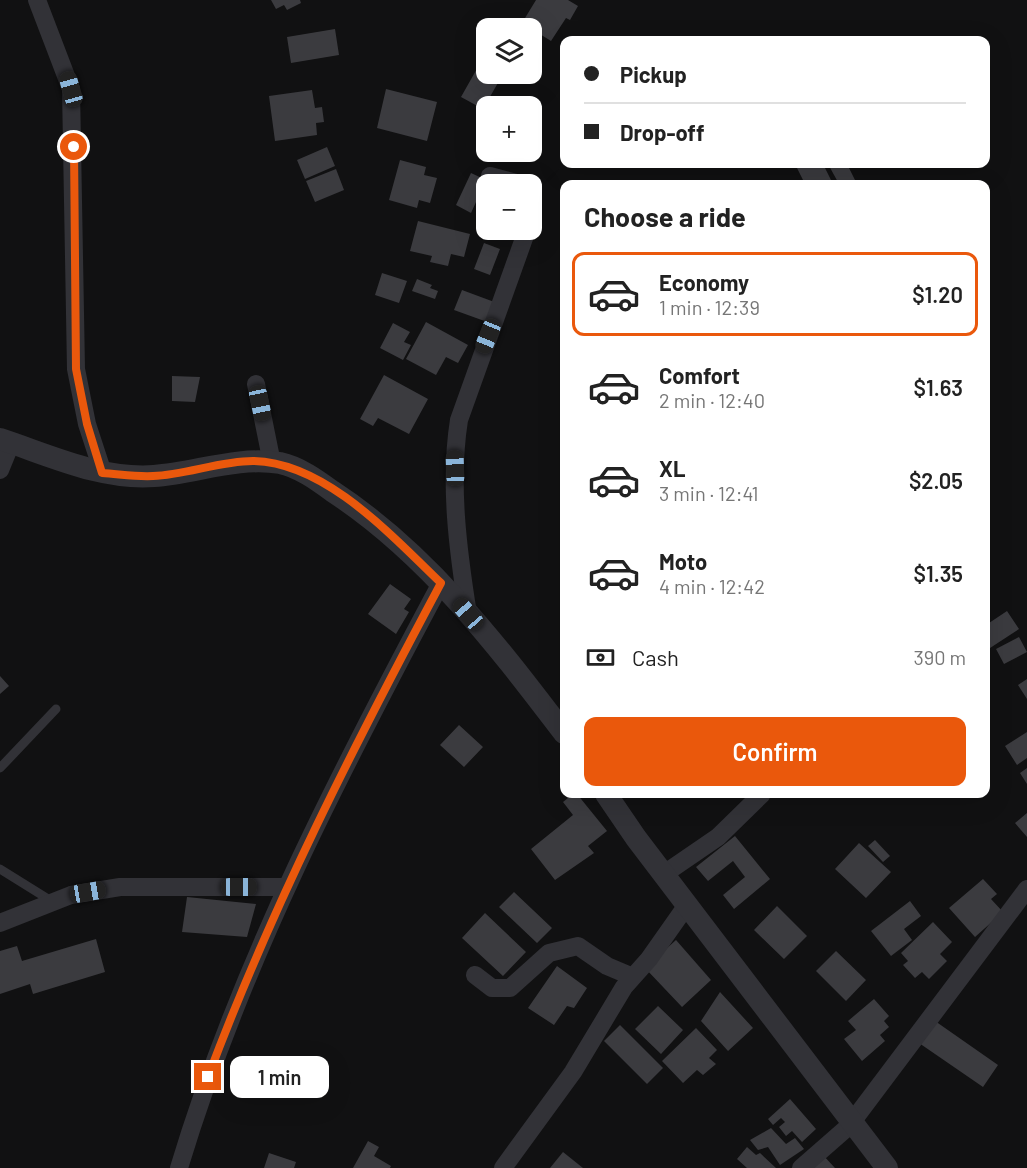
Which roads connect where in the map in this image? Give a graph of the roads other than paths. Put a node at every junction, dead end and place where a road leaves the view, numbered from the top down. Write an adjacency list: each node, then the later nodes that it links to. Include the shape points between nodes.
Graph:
1 (38, 0): 7 (street, via 71,89 76,369)
2 (524, 240): 9 (street, via 481,352 454,448 460,564)
3 (256, 384): 5 (street)
4 (6, 441): 6 (street); 7 (street)
5 (272, 463): 7 (street, via 251,461 153,476); 8 (street, via 308,474 372,517)
6 (0, 470)
7 (102, 473)
8 (441, 583): 9 (street); 17 (street, via 363,728)
9 (468, 614): 11 (street)
10 (56, 709): 12 (lane)
11 (560, 728)
12 (0, 768)
13 (609, 798): 16 (street)
14 (758, 798): 16 (street, via 718,837)
15 (0, 869): 19 (lane)
16 (664, 874): 20 (street)
17 (286, 887): 19 (street, via 120,886); 24 (street, via 241,988)
18 (1027, 889): 26 (street, via 849,1126)
19 (53, 902): 21 (street)
20 (687, 904): 23 (street); 27 (street)
21 (0, 923)
22 (475, 975): 23 (street, via 492,988 510,988 549,953 578,946)
23 (633, 977): 25 (street, via 597,1028 573,1072)
24 (179, 1168)
25 (502, 1168)
26 (801, 1168)
27 (887, 1168)

